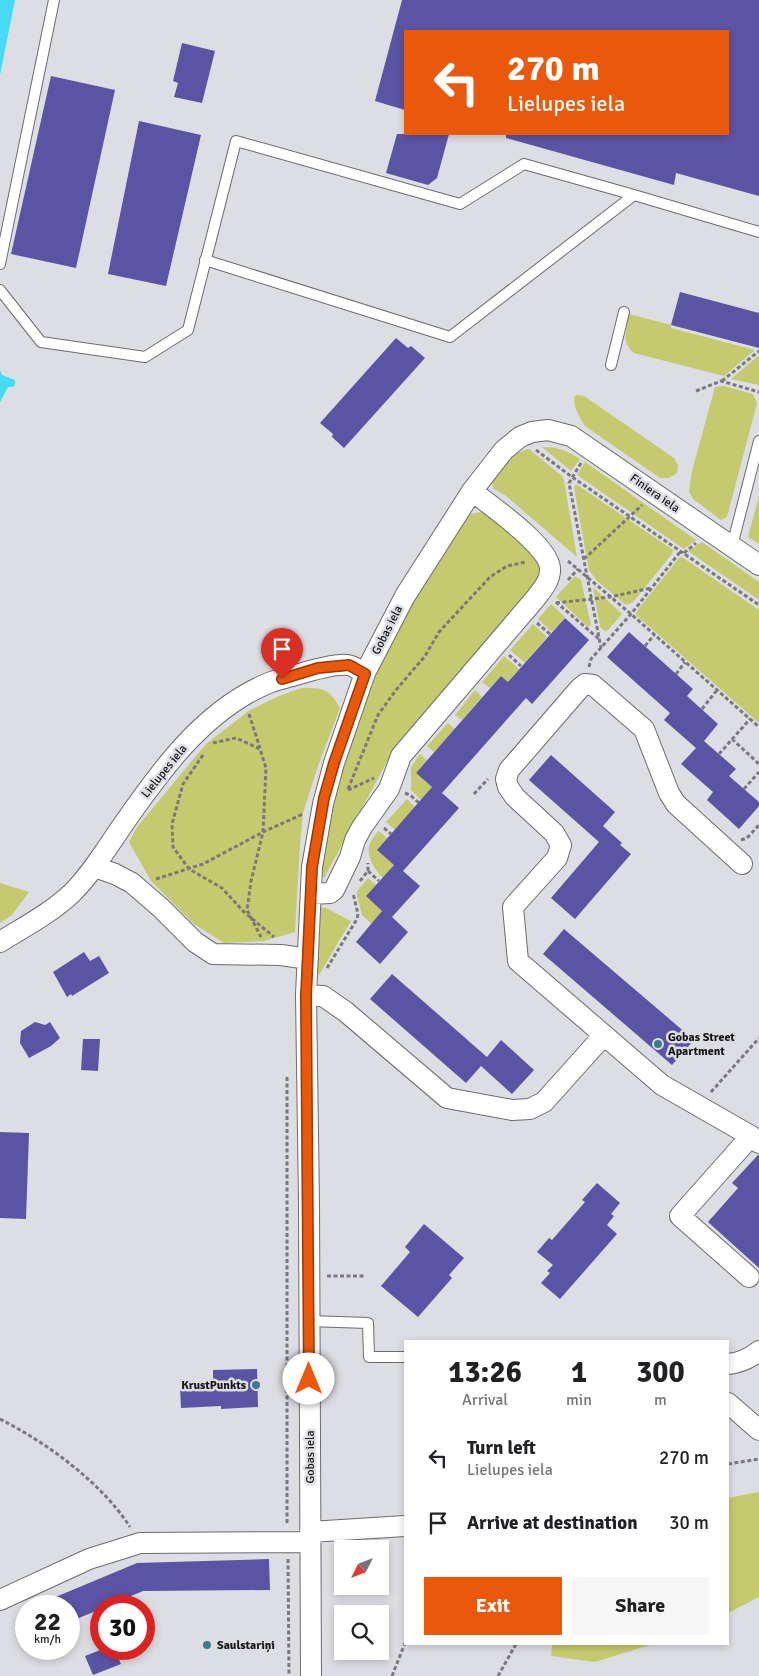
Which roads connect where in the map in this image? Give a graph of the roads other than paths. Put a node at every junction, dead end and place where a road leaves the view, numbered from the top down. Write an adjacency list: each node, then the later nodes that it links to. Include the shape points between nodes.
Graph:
1 (54, 0): 5 (lane)
2 (634, 195): 3 (lane); 4 (lane, via 450,337); 4 (lane, via 524,164 460,204 236,140)
3 (759, 232)
4 (205, 260): 6 (lane, via 188,330 145,357 41,342)
5 (0, 264)
6 (0, 290)
7 (624, 312): 8 (lane)
8 (611, 365)
9 (548, 430): 11 (street, Gobas iela, via 520,437 504,450); 12 (street, Finiera iela, via 571,436 591,448)
10 (759, 441): 12 (lane)
11 (472, 491): 14 (street, Gobas iela, via 405,596); 17 (street, via 556,557 550,570 549,597 401,756 402,788 389,789 362,827 338,885 330,893)
12 (732, 546): 13 (street, Finiera iela)
13 (759, 565)
14 (365, 674): 16 (street, Lielupes iela, via 349,665 318,668 264,685 213,718 167,765); 17 (street, Gobas iela, via 323,804)
15 (742, 864): 21 (street, via 676,804 644,729 593,685 589,674 509,770 506,779 515,797 554,833 561,845 558,858 513,907 518,961)
16 (95, 866): 18 (street, Lielupes iela, via 55,907); 19 (street, via 137,888 195,942 213,954)
17 (310, 894): 19 (street, Gobas iela)
18 (0, 942)
19 (308, 959): 20 (street, Gobas iela)
20 (312, 995): 21 (street, via 323,996 346,1012 447,1098 512,1110 530,1110 544,1102); 24 (street, Gobas iela)
21 (604, 1035): 22 (street, via 662,1085)
22 (755, 1139): 23 (street, via 680,1216)
23 (756, 1276)
24 (309, 1321): 26 (lane, via 368,1323 369,1357); 31 (street, Gobas iela)
25 (759, 1351): 27 (street)
26 (404, 1357)
27 (729, 1364)
28 (729, 1404): 29 (street)
29 (759, 1430)
30 (404, 1526): 31 (street)
31 (310, 1537): 32 (street, via 288,1542 140,1543 89,1559); 33 (street, Gobas iela)
32 (0, 1600)
33 (311, 1676)

